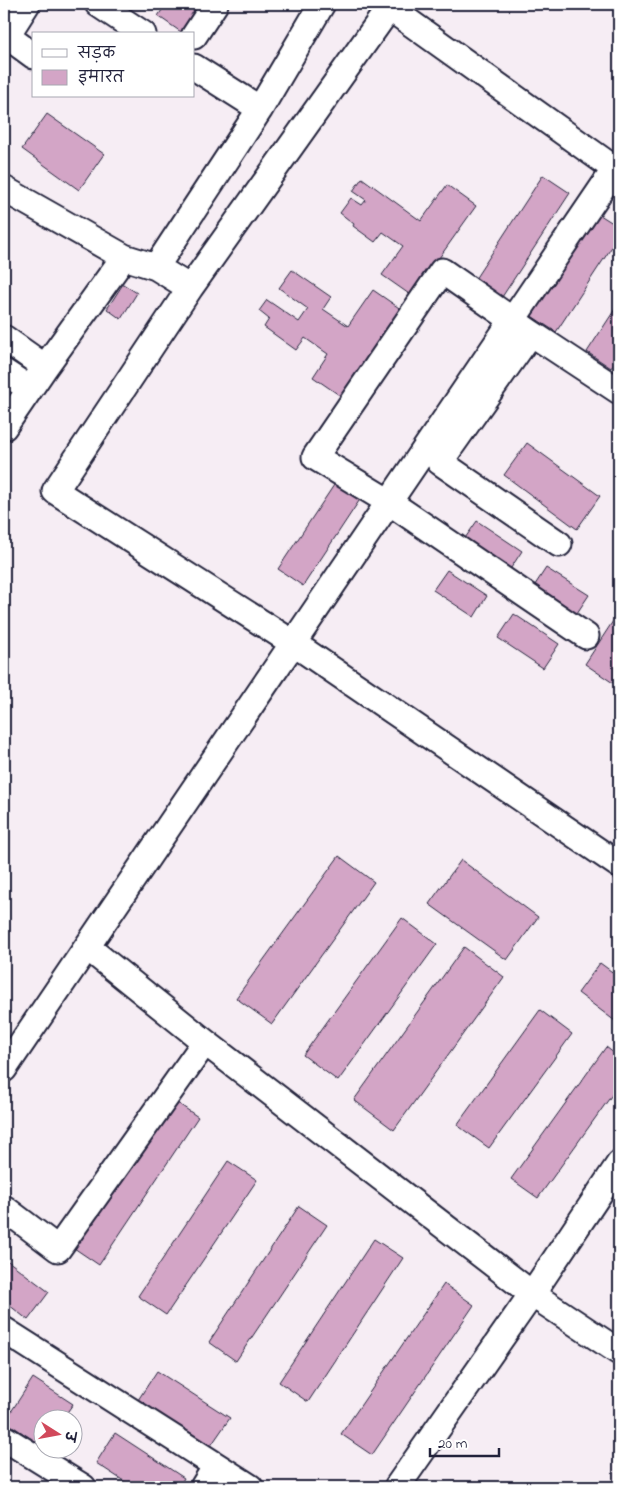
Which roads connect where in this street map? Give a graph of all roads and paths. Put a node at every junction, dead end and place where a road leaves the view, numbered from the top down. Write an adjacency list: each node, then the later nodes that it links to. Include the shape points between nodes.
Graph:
1 (27, 4): 8 (street)
2 (98, 4): 6 (street)
3 (215, 4): 7 (street)
4 (322, 4): 11 (street)
5 (388, 5): 12 (street); 16 (street)
6 (140, 32)
7 (195, 34)
8 (5, 36): 9 (street)
9 (32, 55)
10 (195, 68): 11 (street)
11 (260, 109): 15 (street)
12 (617, 170): 17 (street)
13 (4, 189): 14 (street)
14 (124, 258): 15 (street); 19 (street)
15 (156, 267): 16 (street)
16 (190, 288): 27 (street, via 55,491)
17 (522, 327): 22 (street); 24 (street); 24 (street, via 442,271 315,458); 25 (street, via 440,462)
18 (4, 338): 19 (street)
19 (45, 367): 21 (street)
20 (4, 372): 21 (street)
21 (30, 389): 23 (street)
22 (619, 392)
23 (4, 427)
24 (389, 502): 26 (street); 27 (street)
25 (559, 544)
26 (586, 636)
27 (293, 643): 28 (street); 29 (street)
28 (619, 864)
29 (87, 947): 30 (street); 31 (street)
30 (205, 1042): 33 (street, via 58,1249); 34 (street)
31 (4, 1068)
32 (619, 1164): 34 (street)
33 (4, 1208)
34 (532, 1294): 36 (street); 42 (street)
35 (6, 1338): 38 (street)
36 (619, 1352)
37 (4, 1438): 39 (street)
38 (216, 1466): 40 (street); 41 (street)
39 (83, 1487)
40 (203, 1487)
41 (250, 1487)
42 (397, 1487)

